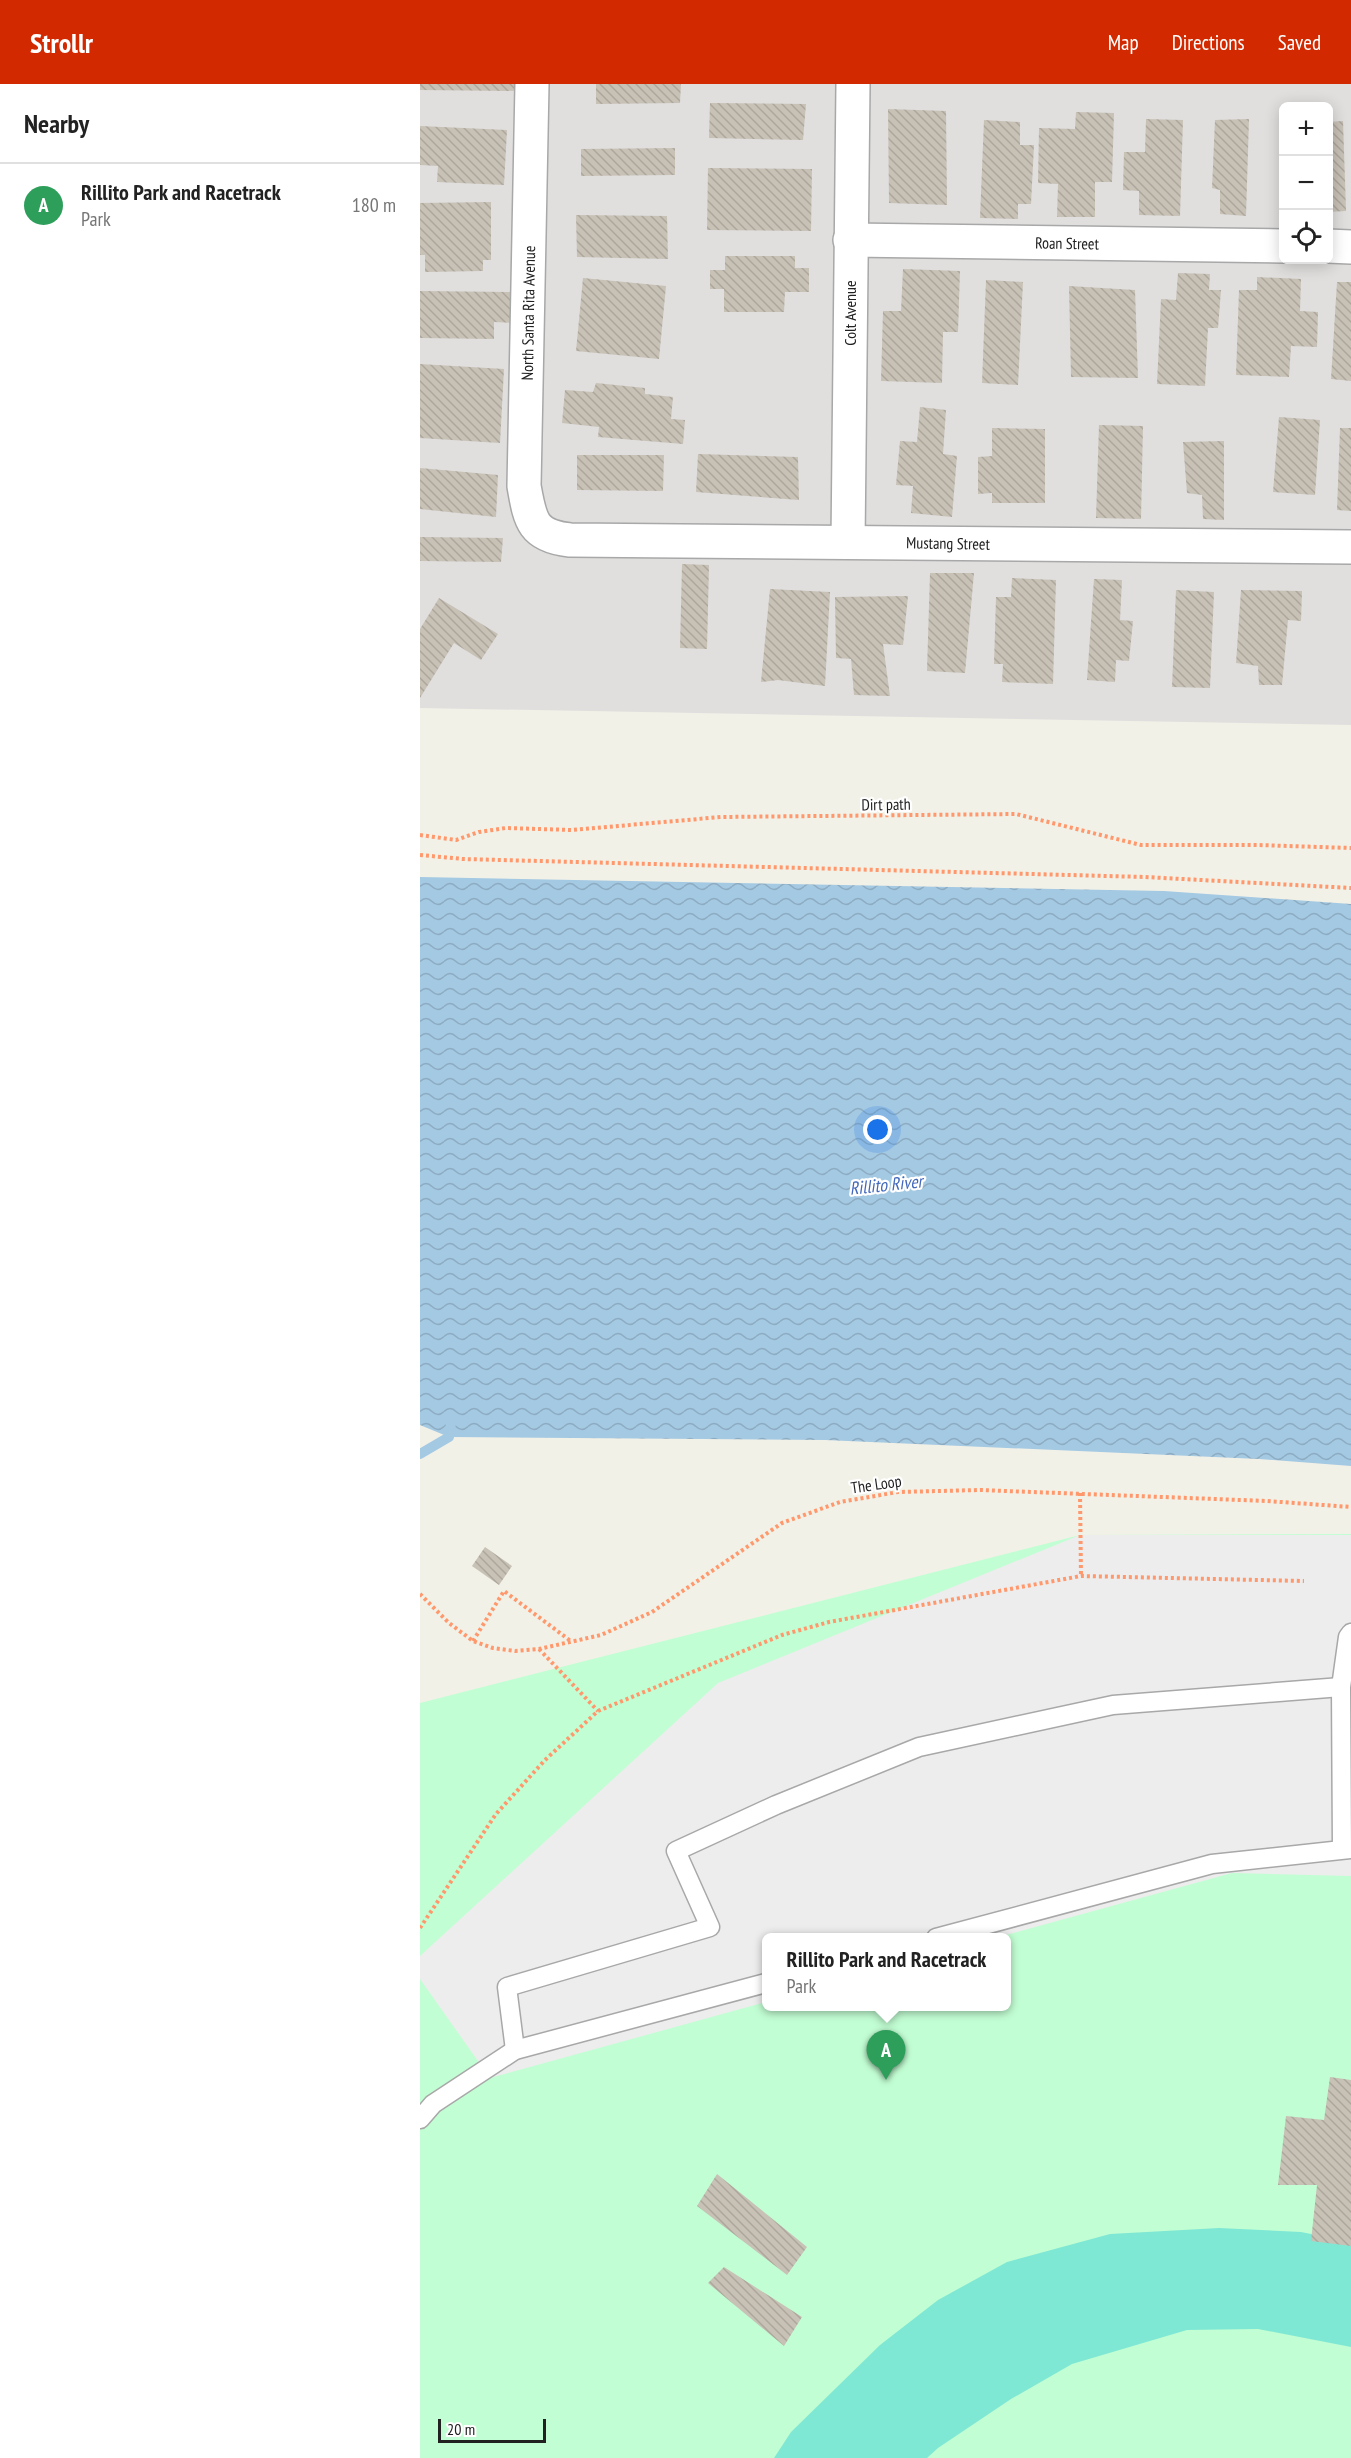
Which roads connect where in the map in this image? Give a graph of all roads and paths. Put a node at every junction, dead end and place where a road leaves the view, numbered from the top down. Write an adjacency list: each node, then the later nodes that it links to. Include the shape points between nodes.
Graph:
1 (532, 84): 7 (street, North Santa Rita Avenue, via 524,486 536,529)
2 (853, 84): 3 (street, Colt Avenue)
3 (850, 240): 4 (street, Roan Street); 8 (street, Colt Avenue)
4 (1279, 246)
5 (1333, 246): 6 (street)
6 (1351, 247)
7 (545, 536): 8 (street, Mustang Street, via 570,540)
8 (848, 542): 9 (street, Mustang Street)
9 (1351, 547)
10 (420, 835): 11 (path, Dirt path, via 456,840 506,828 572,830 721,817 1016,814 1141,845)
11 (1351, 848)
12 (420, 855): 13 (path, via 1145,877)
13 (1351, 888)
14 (1080, 1493): 15 (path, The Loop); 16 (path); 21 (path, The Loop, via 898,1492 840,1502 782,1523 652,1612 601,1635)
15 (1351, 1507)
16 (1080, 1576): 17 (path); 24 (path, via 829,1622 782,1635)
17 (1304, 1581)
18 (420, 1594): 20 (path, The Loop)
19 (1351, 1633): 23 (lane)
20 (473, 1641): 21 (path, via 504,1591); 22 (path, The Loop, via 515,1651)
21 (572, 1643): 22 (path, The Loop)
22 (539, 1649): 24 (path)
23 (1341, 1687): 25 (lane); 29 (lane, via 1102,1708 919,1747 776,1805 676,1851 710,1927 507,1987)
24 (598, 1711): 26 (path, via 545,1760 496,1814)
25 (1347, 1849): 27 (lane, via 1212,1864)
26 (420, 1928)
27 (955, 1933)
28 (762, 1984): 29 (lane)
29 (515, 2050): 30 (lane, via 433,2104)
30 (420, 2120)

